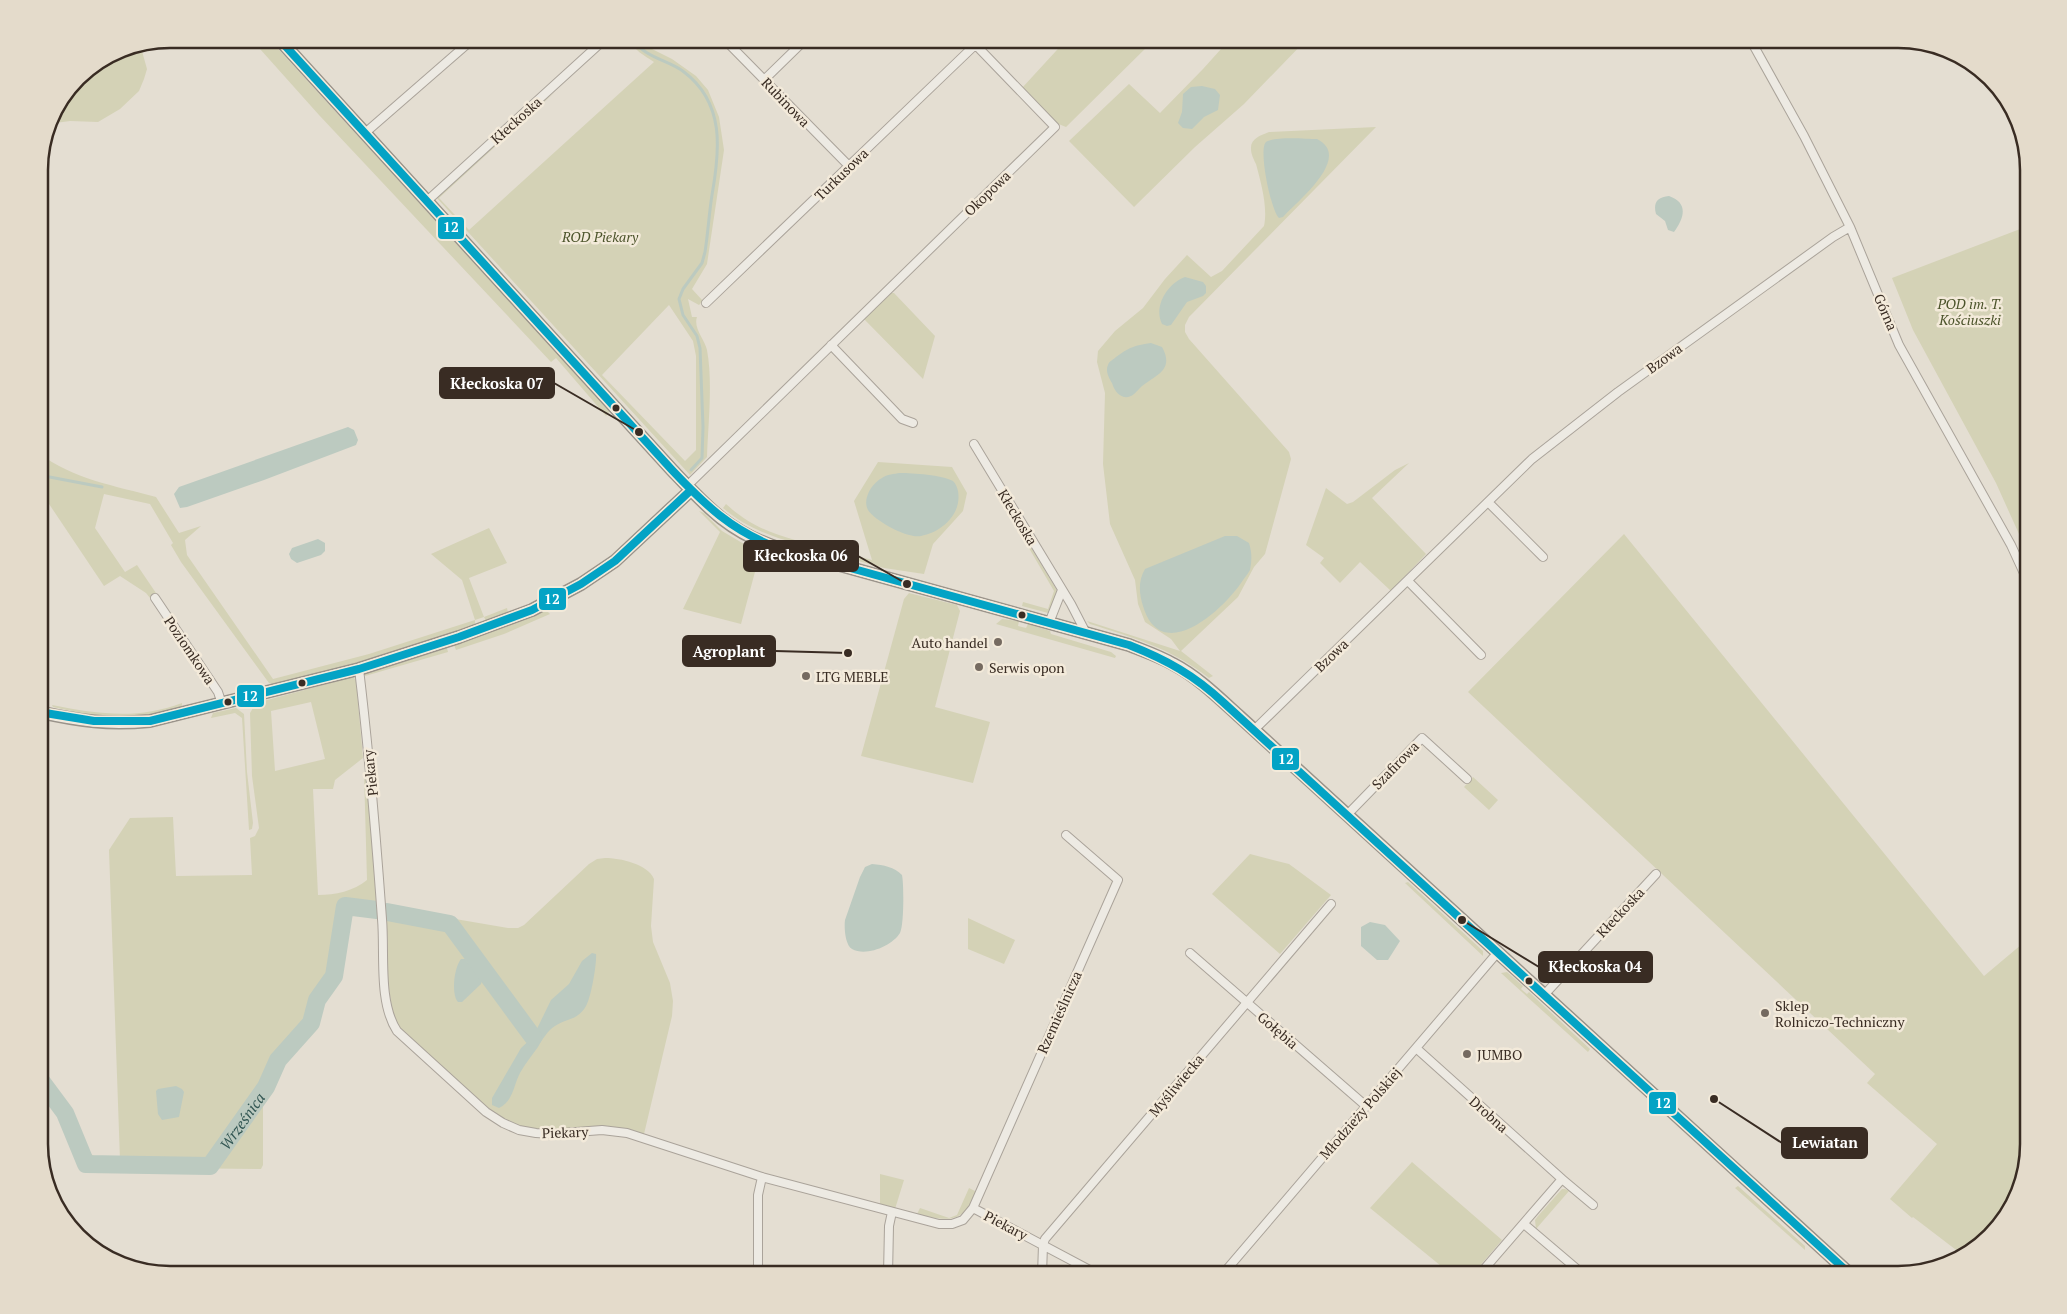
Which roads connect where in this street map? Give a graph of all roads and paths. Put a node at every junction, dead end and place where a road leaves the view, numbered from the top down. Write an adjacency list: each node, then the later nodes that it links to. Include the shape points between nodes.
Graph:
1 (288, 48): 10 (main road)
2 (462, 48): 10 (street)
3 (595, 48): 12 (street, Kłeckoska)
4 (733, 48): 9 (street, Rubinowa)
5 (797, 48): 9 (street)
6 (967, 48): 11 (street, Turkusowa)
7 (979, 48): 15 (street, Okopowa, via 1055,127)
8 (1755, 48): 13 (street, Górna)
9 (764, 80): 11 (street, Rubinowa)
10 (366, 133): 12 (main road)
11 (849, 166): 14 (street, Turkusowa)
12 (427, 200): 18 (main road)
13 (1850, 227): 19 (street, Bzowa, via 1618,392 1532,459); 21 (street, Górna, via 1899,344)
14 (706, 303)
15 (831, 345): 16 (street, via 902,418); 18 (street, Okopowa)
16 (914, 424)
17 (974, 444): 23 (street, Kłeckoska)
18 (689, 488): 25 (main road, via 729,525 761,542); 28 (main road, via 615,560 581,584 504,621)
19 (1488, 502): 20 (street); 22 (street, Bzowa)
20 (1543, 557)
21 (2020, 565)
22 (1408, 581): 27 (street); 31 (street, Bzowa)
23 (1062, 590): 25 (street); 26 (street, Kłeckoska)
24 (155, 598): 29 (street, Poziomkowa, via 218,692)
25 (1050, 623): 26 (main road)
26 (1086, 633): 31 (main road, via 1129,645 1173,664 1203,685)
27 (1480, 655)
28 (359, 668): 29 (main road); 43 (street, Piekary, via 372,784 383,976 388,1011 397,1031 486,1112 519,1130 550,1134 602,1130 627,1132)
29 (222, 704): 30 (main road, via 150,721 122,724 95,723)
30 (48, 714)
31 (1254, 730): 33 (main road)
32 (1467, 779): 33 (street, Szafirowa, via 1422,738)
33 (1347, 815): 37 (main road)
34 (1066, 835): 46 (street, Rzemieślnicza, via 1118,880)
35 (1656, 874): 39 (street, Kłeckoska)
36 (1331, 904): 40 (street, Myśliwiecka)
37 (1498, 952): 39 (main road); 41 (street, Młodzieży Polskiej)
38 (1190, 954): 40 (street, Gołębia)
39 (1544, 995): 57 (main road)
40 (1246, 1002): 42 (street, Gołębia); 49 (street, Myśliwiecka)
41 (1416, 1048): 42 (street, Młodzieży Polskiej); 44 (street, Drobna)
42 (1366, 1106): 54 (street, Młodzieży Polskiej)
43 (762, 1177): 47 (street, Piekary); 50 (street, via 758,1195)
44 (1562, 1179): 45 (street, Drobna); 48 (street)
45 (1593, 1205)
46 (973, 1208): 47 (street, Piekary, via 964,1220 952,1224 939,1224); 49 (street, Piekary)
47 (892, 1212): 51 (street)
48 (1524, 1224): 55 (street); 56 (street)
49 (1043, 1245): 52 (street); 53 (street, Piekary)
50 (758, 1266)
51 (888, 1266)
52 (1042, 1266)
53 (1082, 1266)
54 (1230, 1266)
55 (1487, 1266)
56 (1573, 1266)
57 (1841, 1266)

